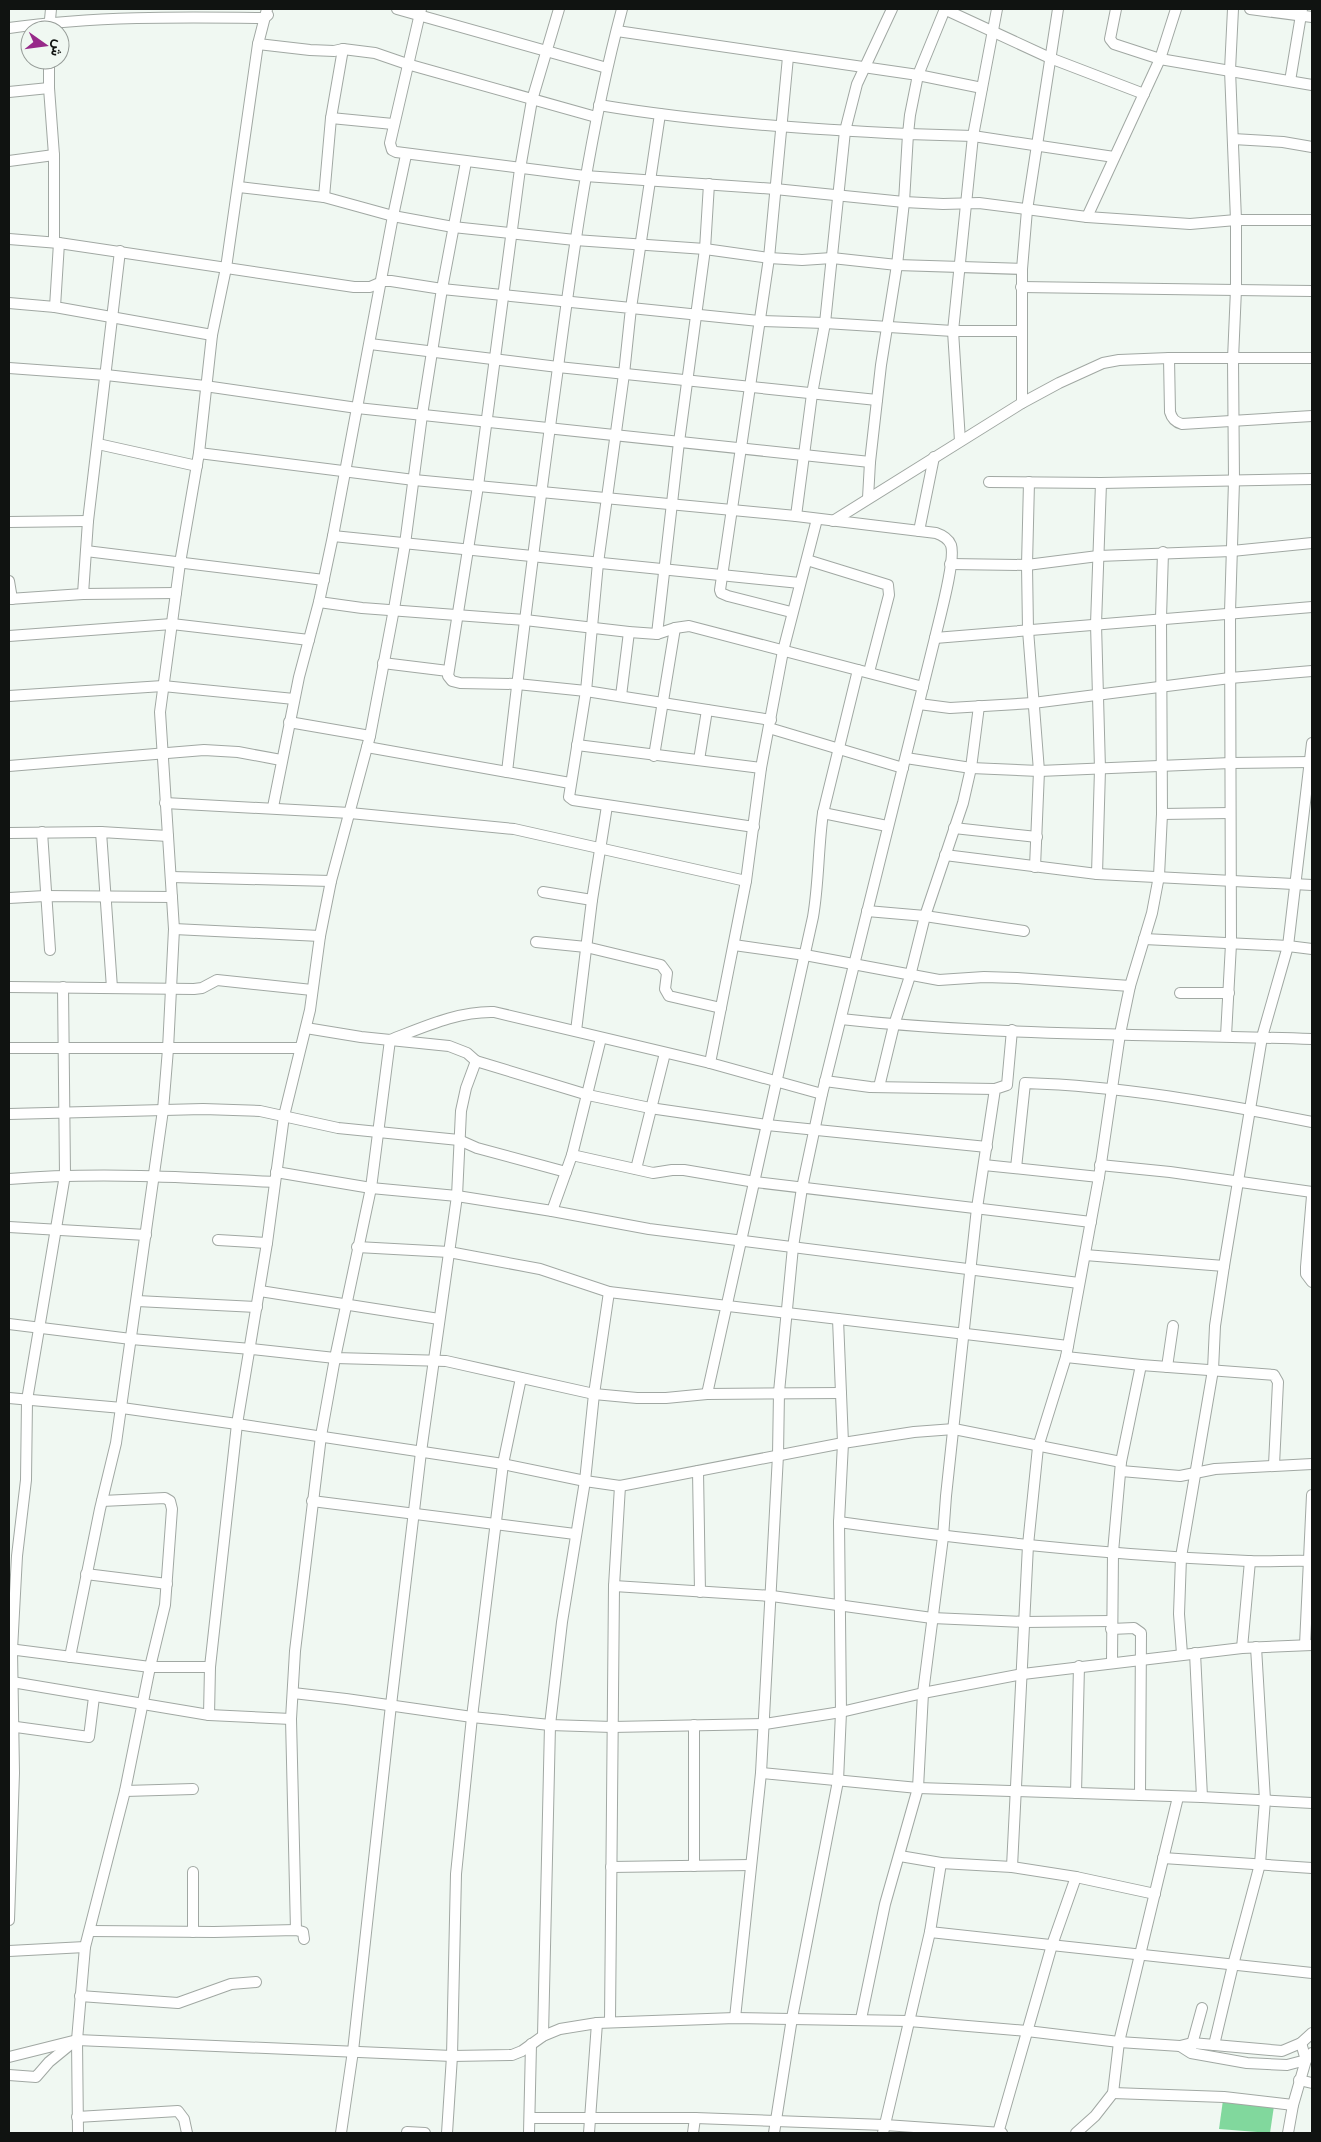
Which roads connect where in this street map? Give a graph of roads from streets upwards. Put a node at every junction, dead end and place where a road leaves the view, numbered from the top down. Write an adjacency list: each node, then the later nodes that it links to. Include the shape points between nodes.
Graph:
1 (274, 9): 17 (street)
2 (397, 9): 13 (street)
3 (559, 9): 24 (street)
4 (622, 9): 20 (street)
5 (892, 9): 30 (street)
6 (944, 9): 21 (street); 33 (street)
7 (998, 9): 21 (street)
8 (1058, 9): 26 (street)
9 (1116, 9): 27 (street, via 1110,34 1112,42)
10 (1176, 9): 27 (street)
11 (1232, 9): 32 (street)
12 (1250, 9): 14 (street)
13 (420, 12): 24 (street); 28 (street)
14 (1302, 12): 18 (street); 34 (street)
15 (118, 13): 16 (street); 19 (street)
16 (185, 13): 17 (street)
17 (266, 13): 22 (street)
18 (1312, 17)
19 (70, 22)
20 (617, 31): 25 (street); 29 (street)
21 (994, 31): 26 (street); 37 (street)
22 (258, 44): 23 (street, via 317,51); 62 (street)
23 (343, 49): 28 (street, via 375,53); 44 (street)
24 (546, 51): 29 (street); 40 (street)
25 (788, 57): 30 (street); 46 (street)
26 (1050, 58): 39 (street); 51 (street)
27 (1160, 59): 32 (street); 39 (street)
28 (407, 64): 40 (street); 45 (street)
29 (607, 68): 41 (street)
30 (866, 68): 33 (street); 47 (street, via 857,84)
31 (49, 70): 36 (street)
32 (1230, 70): 34 (street); 50 (street)
33 (918, 74): 37 (street); 48 (street)
34 (1290, 81): 35 (street)
35 (1312, 85)
36 (49, 88): 38 (street); 53 (street)
37 (982, 88): 49 (street)
38 (9, 92)
39 (1144, 94): 55 (street)
40 (532, 100): 43 (street); 58 (street)
41 (599, 105): 42 (street); 43 (street)
42 (660, 114): 46 (street); 60 (street)
43 (596, 116): 59 (street)
44 (331, 118): 45 (street); 65 (street)
45 (394, 124): 54 (street, via 390,147)
46 (780, 126): 47 (street); 63 (street)
47 (845, 131): 48 (street); 64 (street)
48 (908, 134): 49 (street); 66 (street)
49 (973, 136): 51 (street); 67 (street)
50 (1233, 139): 52 (street); 71 (street)
51 (1037, 144): 55 (street); 68 (street)
52 (1312, 147)
53 (54, 155): 56 (street); 77 (street)
54 (406, 155): 57 (street); 69 (street)
55 (1114, 157): 70 (street)
56 (9, 161)
57 (466, 162): 58 (street); 73 (street)
58 (520, 169): 59 (street); 74 (street)
59 (585, 176): 60 (street); 76 (street)
60 (650, 181): 61 (street); 78 (street)
61 (709, 184): 63 (street); 79 (street)
62 (239, 187): 65 (street); 85 (street)
63 (775, 189): 64 (street); 81 (street)
64 (839, 196): 66 (street); 82 (street)
65 (324, 197): 69 (street)
66 (904, 202): 67 (street); 83 (street)
67 (967, 203): 68 (street); 84 (street)
68 (1027, 210): 70 (street); 86 (street)
69 (393, 216): 73 (street); 87 (street)
70 (1087, 217): 71 (street, via 1190,224)
71 (1236, 220): 72 (street); 90 (street)
72 (1312, 220)
73 (453, 227): 74 (street); 89 (street)
74 (512, 232): 76 (street); 92 (street)
75 (9, 239): 77 (street)
76 (575, 240): 78 (street); 93 (street)
77 (57, 242): 80 (street); 95 (street)
78 (640, 244): 79 (street); 96 (street)
79 (705, 249): 81 (street); 97 (street)
80 (120, 251): 85 (street); 98 (street)
81 (769, 258): 82 (street); 99 (street)
82 (832, 258): 83 (street); 100 (street)
83 (897, 265): 84 (street); 101 (street)
84 (960, 267): 86 (street); 102 (street)
85 (226, 268): 87 (street, via 354,287); 104 (street)
86 (1022, 269): 88 (street)
87 (381, 283): 89 (street, via 391,281); 105 (street)
88 (1021, 287): 90 (street); 103 (street)
89 (442, 289): 92 (street); 106 (street)
90 (1236, 289): 91 (street); 110 (street)
91 (1312, 291)
92 (503, 296): 93 (street); 109 (street)
93 (566, 301): 96 (street); 111 (street)
94 (9, 303): 95 (street)
95 (55, 307): 98 (street)
96 (630, 308): 97 (street); 113 (street)
97 (697, 314): 99 (street); 115 (street)
98 (112, 317): 104 (street); 114 (street)
99 (759, 321): 100 (street); 117 (street)
100 (825, 323): 101 (street); 118 (street)
101 (887, 328): 102 (street); 119 (street)
102 (953, 331): 103 (street); 128 (street)
103 (1020, 331): 120 (street)
104 (212, 335): 116 (street)
105 (370, 344): 106 (street); 121 (street)
106 (433, 352): 109 (street); 122 (street)
107 (1169, 358): 110 (street); 120 (street, via 1119,360 1103,364 1059,382); 124 (street, via 1172,418 1182,424)
108 (1312, 358): 110 (street)
109 (496, 359): 111 (street); 125 (street)
110 (1233, 359): 124 (street)
111 (558, 367): 113 (street); 126 (street)
112 (9, 368): 114 (street)
113 (624, 374): 115 (street); 127 (street)
114 (106, 375): 116 (street); 130 (street)
115 (687, 379): 117 (street); 129 (street)
116 (206, 386): 121 (street); 132 (street)
117 (750, 386): 118 (street); 131 (street)
118 (812, 394): 119 (street); 133 (street)
119 (877, 400): 135 (street)
120 (1022, 403): 128 (street)
121 (357, 408): 122 (street); 137 (street)
122 (422, 415): 125 (street); 139 (street)
123 (1312, 416): 124 (street)
124 (1233, 421): 140 (street)
125 (486, 422): 126 (street); 144 (street)
126 (549, 429): 127 (street); 145 (street)
127 (616, 436): 129 (street); 147 (street)
128 (960, 441): 134 (street)
129 (679, 442): 131 (street); 148 (street)
130 (98, 444): 136 (street); 153 (street)
131 (742, 448): 133 (street); 149 (street)
132 (199, 453): 136 (street); 137 (street)
133 (804, 455): 135 (street); 150 (street)
134 (934, 458): 146 (street); 155 (street)
135 (870, 462): 146 (street)
136 (197, 466): 166 (street)
137 (346, 471): 139 (street); 156 (street)
138 (1312, 479): 140 (street)
139 (414, 480): 144 (street); 158 (street)
140 (1234, 481): 143 (street); 161 (street)
141 (989, 482): 142 (street)
142 (1029, 482): 143 (street); 169 (street)
143 (1101, 484): 163 (street)
144 (478, 486): 145 (street); 160 (street)
145 (541, 492): 147 (street); 164 (street)
146 (868, 498): 152 (street)
147 (606, 499): 148 (street); 167 (street)
148 (672, 506): 149 (street); 170 (street)
149 (733, 511): 150 (street); 171 (street)
150 (796, 516): 151 (street)
151 (817, 519): 152 (street); 165 (street)
152 (833, 520): 155 (street)
153 (88, 521): 154 (street); 159 (street)
154 (9, 522)
155 (919, 531): 168 (street, via 936,533 948,540 952,547)
156 (334, 536): 158 (street); 172 (street)
157 (1312, 543): 161 (street)
158 (405, 544): 160 (street); 180 (street)
159 (86, 551): 166 (street); 176 (street)
160 (468, 551): 164 (street); 183 (street)
161 (1232, 551): 162 (street); 182 (street)
162 (1163, 552): 163 (street); 184 (street)
163 (1098, 556): 169 (street); 187 (street)
164 (532, 557): 167 (street); 185 (street)
165 (806, 560): 174 (street); 201 (street, via 888,585 890,595)
166 (180, 563): 172 (street); 175 (street)
167 (598, 563): 170 (street); 188 (street)
168 (950, 564): 169 (street); 194 (street)
169 (1027, 565): 190 (street)
170 (664, 569): 171 (street); 192 (street)
171 (723, 574): 174 (street); 181 (street, via 721,593)
172 (324, 580): 178 (street)
173 (9, 581): 177 (street)
174 (800, 583): 181 (street)
175 (176, 593): 176 (street); 186 (street)
176 (83, 594): 177 (street)
177 (10, 599)
178 (319, 602): 180 (street); 195 (street)
179 (1312, 607): 182 (street)
180 (394, 609): 183 (street); 197 (street)
181 (791, 612): 196 (street)
182 (1230, 612): 184 (street); 202 (street)
183 (458, 614): 185 (street); 199 (street)
184 (1161, 618): 187 (street); 205 (street)
185 (525, 620): 188 (street); 203 (street)
186 (172, 624): 193 (street); 195 (street); 204 (street)
187 (1096, 624): 190 (street); 208 (street)
188 (593, 627): 191 (street); 207 (street)
189 (675, 628): 192 (street); 196 (street, via 695,628); 213 (street)
190 (1028, 630): 194 (street); 212 (street)
191 (630, 632): 192 (street); 210 (street)
192 (657, 634)
193 (9, 636)
194 (935, 638): 206 (street)
195 (310, 640): 211 (street)
196 (783, 651): 198 (street); 218 (street)
197 (383, 663): 199 (street); 219 (street)
198 (858, 670): 201 (street); 223 (street)
199 (448, 671): 203 (street, via 449,678 455,682)
200 (1312, 671): 202 (street)
201 (869, 672): 206 (street)
202 (1230, 678): 205 (street); 230 (street)
203 (517, 684): 207 (street); 238 (street)
204 (163, 686): 209 (street); 211 (street); 224 (street)
205 (1161, 686): 208 (street); 232 (street)
206 (923, 687): 214 (street)
207 (586, 690): 210 (street); 221 (street)
208 (1098, 695): 212 (street); 236 (street)
209 (9, 696)
210 (621, 696): 213 (street)
211 (294, 699): 217 (street)
212 (1032, 703): 215 (street); 237 (street)
213 (664, 704): 216 (street); 225 (street)
214 (919, 704): 215 (street, via 950,708); 226 (street)
215 (979, 706): 235 (street)
216 (707, 710): 218 (street); 228 (street)
217 (289, 722): 219 (street); 227 (street)
218 (770, 724): 223 (street); 233 (street)
219 (370, 736): 222 (street)
220 (1312, 742): 229 (street)
221 (577, 745): 225 (street); 239 (street)
222 (367, 747): 238 (street); 243 (street)
223 (838, 749): 234 (street); 244 (street)
224 (161, 753): 227 (street, via 223,750); 231 (street); 240 (street)
225 (654, 756): 228 (street)
226 (906, 758): 234 (street); 235 (street)
227 (281, 760): 242 (street)
228 (699, 760): 233 (street)
229 (1311, 762): 230 (street); 264 (street)
230 (1231, 763): 232 (street); 245 (street)
231 (9, 766)
232 (1162, 766): 236 (street); 246 (street)
233 (761, 768): 248 (street)
234 (903, 768): 247 (street)
235 (972, 768): 237 (street); 249 (street)
236 (1100, 769): 237 (street); 258 (street)
237 (1039, 771): 254 (street)
238 (507, 772): 239 (street)
239 (570, 783): 241 (street, via 568,795 573,800)
240 (165, 803): 242 (street); 253 (street)
241 (607, 806): 248 (street); 255 (street)
242 (273, 807): 243 (street)
243 (350, 813): 255 (street, via 514,829); 262 (street)
244 (823, 813): 247 (street); 285 (street, via 818,887)
245 (1230, 813): 246 (street); 261 (street)
246 (1162, 814): 259 (street)
247 (888, 826): 272 (street)
248 (754, 827): 263 (street)
249 (954, 828): 254 (street); 256 (street)
250 (42, 832): 251 (street); 252 (street); 267 (street)
251 (101, 832): 253 (street); 268 (street)
252 (9, 833)
253 (168, 836): 260 (street)
254 (1037, 837): 257 (street)
255 (600, 848): 263 (street); 271 (street)
256 (945, 855): 257 (street); 273 (street)
257 (1035, 867): 258 (street)
258 (1097, 874): 259 (street)
259 (1159, 876): 261 (street); 277 (street)
260 (171, 877): 262 (street); 269 (street)
261 (1230, 880): 264 (street); 279 (street)
262 (331, 881): 276 (street)
263 (746, 881): 280 (street)
264 (1297, 885): 265 (street); 281 (street)
265 (1312, 886)
266 (543, 892): 271 (street)
267 (45, 896): 268 (street); 270 (street); 283 (street)
268 (106, 896): 269 (street); 291 (street)
269 (172, 897): 274 (street)
270 (9, 898)
271 (592, 900): 282 (street)
272 (868, 911): 273 (street); 286 (street)
273 (925, 916): 275 (street); 287 (street)
274 (174, 929): 276 (street); 292 (street)
275 (1024, 931)
276 (320, 936): 293 (street)
277 (1144, 939): 279 (street); 288 (street)
278 (536, 942): 282 (street)
279 (1231, 944): 281 (street); 295 (street)
280 (734, 945): 285 (street); 296 (street)
281 (1288, 946): 284 (street); 304 (street)
282 (586, 947): 296 (street, via 661,965 667,973 665,989 669,996); 301 (street)
283 (50, 950)
284 (1312, 950)
285 (805, 955): 286 (street); 315 (street)
286 (853, 964): 287 (street); 297 (street)
287 (910, 976): 288 (street, via 940,980 1017,978); 298 (street)
288 (1130, 986): 302 (street)
289 (9, 987): 290 (street)
290 (63, 987): 291 (street); 308 (street)
291 (112, 988): 292 (street)
292 (172, 989): 293 (street, via 199,989 217,980); 311 (street)
293 (312, 990): 299 (street)
294 (1180, 993): 295 (street)
295 (1230, 993): 303 (street)
296 (721, 1008): 314 (street)
297 (841, 1019): 298 (street); 316 (street)
298 (894, 1024): 300 (street); 319 (street)
299 (306, 1028): 307 (street); 310 (street)
300 (1012, 1030): 302 (street); 318 (street)
301 (576, 1031): 305 (street); 307 (street, via 504,1013 483,1012 450,1017)
302 (1120, 1034): 303 (street); 321 (street)
303 (1226, 1036): 304 (street)
304 (1262, 1037): 306 (street); 326 (street)
305 (601, 1038): 312 (street); 323 (street)
306 (1312, 1039)
307 (390, 1040): 313 (street, via 454,1048); 333 (street)
308 (63, 1046): 309 (street); 311 (street); 327 (street)
309 (9, 1048)
310 (300, 1048): 311 (street); 329 (street)
311 (168, 1049): 325 (street)
312 (665, 1052): 314 (street); 324 (street)
313 (476, 1061): 323 (street); 334 (street, via 463,1100)
314 (710, 1063): 315 (street)
315 (777, 1081): 322 (street); 331 (street)
316 (825, 1082): 319 (street); 322 (street)
317 (1025, 1083): 318 (street); 321 (street); 339 (street)
318 (1007, 1085): 320 (street)
319 (879, 1087): 320 (street)
320 (995, 1088): 335 (street)
321 (1111, 1088): 326 (street); 338 (street)
322 (822, 1094): 332 (street)
323 (588, 1095): 324 (street); 336 (street)
324 (650, 1108): 331 (street); 340 (street)
325 (163, 1110): 327 (street); 329 (street, via 260,1111); 343 (street)
326 (1250, 1110): 330 (street); 348 (street)
327 (66, 1112): 328 (street); 342 (street)
328 (9, 1114)
329 (284, 1116): 333 (street); 344 (street)
330 (1312, 1122)
331 (767, 1124): 332 (street); 347 (street)
332 (815, 1129): 335 (street); 350 (street)
333 (379, 1133): 334 (street); 349 (street)
334 (459, 1140): 341 (street, via 477,1148); 352 (street)
335 (987, 1147): 337 (street)
336 (572, 1155): 340 (street); 341 (street)
337 (984, 1165): 339 (street); 353 (street)
338 (1100, 1165): 345 (street); 348 (street)
339 (1016, 1168): 345 (street)
340 (636, 1170): 347 (street, via 652,1173 684,1170)
341 (566, 1172): 354 (street)
342 (65, 1175): 343 (street); 346 (street); 357 (street)
343 (154, 1175): 344 (street); 358 (street)
344 (275, 1177): 349 (street); 361 (street)
345 (1098, 1177): 355 (street)
346 (9, 1180)
347 (755, 1182): 350 (street); 360 (street)
348 (1239, 1182): 351 (street); 366 (street)
349 (371, 1188): 352 (street); 362 (street)
350 (802, 1188): 353 (street); 363 (street)
351 (1312, 1194): 368 (street, via 1306,1267 1306,1274)
352 (457, 1196): 354 (street); 364 (street)
353 (977, 1208): 355 (street); 367 (street)
354 (552, 1211): 360 (street, via 649,1229)
355 (1091, 1222): 365 (street)
356 (9, 1227): 357 (street)
357 (57, 1230): 358 (street); 381 (street)
358 (146, 1235): 372 (street)
359 (218, 1240): 361 (street)
360 (742, 1240): 363 (street); 374 (street)
361 (267, 1243): 370 (street)
362 (357, 1247): 364 (street); 373 (street)
363 (793, 1247): 367 (street); 376 (street)
364 (449, 1252): 371 (street, via 540,1269); 377 (street)
365 (1085, 1255): 366 (street); 369 (street)
366 (1224, 1266): 391 (street, via 1213,1337)
367 (971, 1270): 369 (street); 382 (street)
368 (1312, 1282)
369 (1079, 1283): 384 (street)
370 (260, 1291): 373 (street); 375 (street)
371 (609, 1292): 374 (street); 395 (street)
372 (137, 1301): 375 (street); 383 (street)
373 (346, 1305): 377 (street); 387 (street)
374 (726, 1306): 376 (street); 396 (street)
375 (257, 1307): 385 (street)
376 (787, 1312): 378 (street); 393 (street)
377 (439, 1319): 388 (street)
378 (838, 1319): 382 (street); 394 (street)
379 (9, 1324): 381 (street)
380 (1173, 1326): 390 (street)
381 (39, 1328): 383 (street); 398 (street)
382 (964, 1333): 384 (street); 401 (street)
383 (131, 1339): 385 (street); 399 (street)
384 (1068, 1346): 386 (street)
385 (251, 1348): 387 (street); 400 (street)
386 (1066, 1357): 389 (street); 404 (street)
387 (335, 1358): 388 (street); 402 (street)
388 (434, 1360): 392 (street); 405 (street)
389 (1141, 1365): 390 (street); 410 (street)
390 (1167, 1367): 391 (street)
391 (1213, 1370): 409 (street, via 1264,1373 1277,1378); 412 (street)
392 (521, 1378): 395 (street); 407 (street)
393 (779, 1392): 394 (street); 396 (street); 406 (street)
394 (841, 1392): 403 (street)
395 (594, 1394): 396 (street, via 652,1399); 413 (street)
396 (707, 1394)
397 (9, 1398): 398 (street)
398 (28, 1400): 399 (street); 440 (street, via 26,1480)
399 (122, 1408): 400 (street); 416 (street)
400 (237, 1424): 402 (street); 448 (street)
401 (954, 1429): 403 (street); 404 (street); 422 (street)
402 (321, 1436): 405 (street); 417 (street)
403 (843, 1443): 406 (street); 419 (street)
404 (1038, 1447): 410 (street); 423 (street)
405 (421, 1452): 407 (street); 418 (street)
406 (778, 1455): 411 (street); 432 (street)
407 (503, 1464): 413 (street); 420 (street)
408 (1312, 1464): 409 (street)
409 (1274, 1465): 412 (street)
410 (1121, 1466): 412 (street, via 1172,1477); 424 (street)
411 (698, 1471): 414 (street); 431 (street)
412 (1195, 1473): 425 (street)
413 (585, 1481): 414 (street); 421 (street)
414 (620, 1486): 430 (street)
415 (1312, 1495): 427 (street)
416 (102, 1501): 428 (street); 429 (street, via 165,1498 170,1501)
417 (312, 1501): 418 (street); 451 (street)
418 (414, 1513): 420 (street); 455 (street)
419 (839, 1522): 422 (street); 433 (street)
420 (496, 1524): 421 (street); 458 (street)
421 (575, 1534): 461 (street)
422 (943, 1537): 423 (street); 434 (street)
423 (1028, 1544): 424 (street); 435 (street)
424 (1112, 1552): 425 (street); 436 (street)
425 (1181, 1557): 426 (street); 442 (street, via 1179,1614)
426 (1250, 1561): 427 (street); 439 (street)
427 (1311, 1561): 437 (street)
428 (86, 1574): 429 (street); 443 (street)
429 (167, 1584): 447 (street)
430 (614, 1586): 431 (street); 464 (street)
431 (700, 1592): 432 (street)
432 (772, 1596): 433 (street); 460 (street)
433 (840, 1604): 434 (street); 456 (street)
434 (932, 1618): 435 (street); 452 (street)
435 (1025, 1622): 436 (street); 449 (street)
436 (1111, 1625): 444 (street, via 1140,1630); 445 (street)
437 (1309, 1645): 438 (street)
438 (1256, 1647): 439 (street); 476 (street)
439 (1242, 1648): 441 (street)
440 (10, 1650): 443 (street); 450 (street)
441 (1195, 1653): 442 (street); 475 (street)
442 (1182, 1654): 444 (street)
443 (70, 1657): 447 (street)
444 (1140, 1659): 445 (street); 473 (street)
445 (1112, 1662): 446 (street)
446 (1079, 1666): 449 (street); 472 (street)
447 (150, 1667): 448 (street); 454 (street)
448 (210, 1667): 457 (street)
449 (1023, 1674): 452 (street); 471 (street)
450 (12, 1682): 453 (street); 463 (street)
451 (293, 1693): 455 (street); 459 (street)
452 (923, 1693): 456 (street); 468 (street)
453 (94, 1697): 454 (street); 463 (street, via 89,1737)
454 (142, 1705): 457 (street); 470 (street)
455 (391, 1705): 458 (street); 521 (street)
456 (841, 1712): 460 (street); 467 (street)
457 (208, 1715): 459 (street)
458 (472, 1717): 461 (street); 523 (street, via 456,1874)
459 (291, 1720): 492 (street)
460 (765, 1724): 462 (street); 466 (street)
461 (550, 1725): 464 (street); 514 (street)
462 (694, 1725): 464 (street); 484 (street)
463 (10, 1726): 465 (street)
464 (612, 1727): 486 (street)
465 (11, 1773): 478 (street)
466 (761, 1773): 467 (street); 483 (street)
467 (838, 1781): 468 (street); 507 (street)
468 (918, 1788): 471 (street); 479 (street)
469 (193, 1789): 470 (street)
470 (125, 1791): 493 (street)
471 (1015, 1791): 472 (street); 485 (street)
472 (1076, 1794): 473 (street)
473 (1140, 1796): 474 (street)
474 (1178, 1797): 475 (street); 480 (street)
475 (1202, 1797): 476 (street)
476 (1265, 1800): 477 (street); 482 (street)
477 (1312, 1803)
478 (10, 1838): 491 (street)
479 (900, 1856): 481 (street); 508 (street, via 885,1904)
480 (1164, 1858): 482 (street); 490 (street)
481 (941, 1863): 485 (street); 495 (street)
482 (1260, 1864): 487 (street); 501 (street)
483 (751, 1865): 484 (street); 506 (street)
484 (694, 1866): 486 (street)
485 (1012, 1866): 489 (street)
486 (611, 1867): 511 (street)
487 (1312, 1868)
488 (193, 1872): 494 (street)
489 (1076, 1877): 490 (street); 497 (street)
490 (1155, 1894): 500 (street)
491 (9, 1920)
492 (296, 1930): 494 (street); 496 (street, via 303,1932)
493 (90, 1931): 494 (street); 498 (street)
494 (193, 1932)
495 (930, 1932): 497 (street); 509 (street)
496 (304, 1939)
497 (1052, 1945): 500 (street); 512 (street)
498 (85, 1947): 499 (street); 504 (street)
499 (9, 1951)
500 (1139, 1956): 501 (street); 516 (street)
501 (1233, 1965): 502 (street); 519 (street)
502 (1312, 1973)
503 (256, 1982): 504 (street, via 231,1984 178,2002)
504 (80, 1996): 515 (street)
505 (1202, 2008): 520 (street)
506 (735, 2018): 507 (street); 511 (street)
507 (792, 2018): 508 (street); 536 (street)
508 (861, 2019): 509 (street)
509 (909, 2021): 512 (street); 537 (street)
510 (597, 2022): 511 (street); 514 (street, via 571,2026); 534 (street)
511 (610, 2022)
512 (1027, 2031): 516 (street); 548 (street)
513 (1312, 2033): 518 (street)
514 (542, 2036): 517 (street)
515 (76, 2040): 521 (street); 524 (street); 527 (street, via 36,2077); 532 (street)
516 (1119, 2042): 520 (street); 530 (street)
517 (531, 2044): 523 (street, via 512,2055); 533 (street)
518 (1301, 2044): 522 (street); 525 (street)
519 (1214, 2045): 520 (street); 522 (street)
520 (1191, 2048): 526 (street, via 1247,2063)
521 (353, 2051): 523 (street); 541 (street)
522 (1282, 2051): 526 (street)
523 (452, 2056): 543 (street)
524 (9, 2057)
525 (1309, 2057): 526 (street); 528 (street)
526 (1287, 2065): 528 (street)
527 (9, 2075)
528 (1300, 2077): 529 (street); 531 (street)
529 (1312, 2083)
530 (1113, 2094): 531 (street, via 1224,2097); 550 (street)
531 (1293, 2105): 551 (street)
532 (78, 2117): 539 (street); 540 (street, via 178,2110)
533 (530, 2118): 534 (street); 544 (street)
534 (590, 2118): 535 (street); 545 (street)
535 (695, 2118): 536 (street); 546 (street)
536 (776, 2122): 537 (street); 547 (street)
537 (884, 2129): 548 (street)
538 (407, 2132): 542 (street)
539 (78, 2133)
540 (187, 2133)
541 (341, 2133)
542 (425, 2133)
543 (447, 2133)
544 (529, 2133)
545 (589, 2133)
546 (693, 2133)
547 (774, 2133)
548 (998, 2133): 549 (street)
549 (1002, 2133)
550 (1076, 2133)
551 (1288, 2133)

